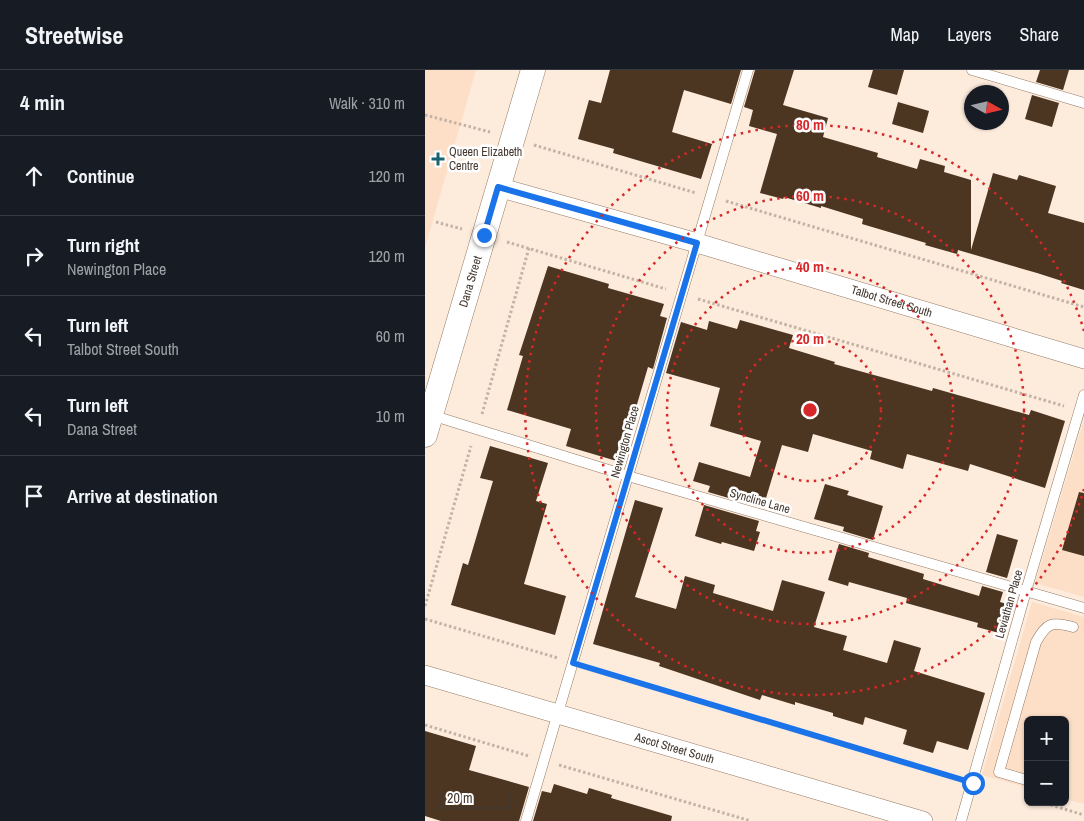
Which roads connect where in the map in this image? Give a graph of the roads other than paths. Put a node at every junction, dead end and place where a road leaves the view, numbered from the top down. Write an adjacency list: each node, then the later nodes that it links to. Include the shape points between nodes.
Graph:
1 (533, 70): 5 (street, Dana Street)
2 (748, 70): 6 (lane, Newington Place)
3 (972, 70): 4 (lane)
4 (1084, 103)
5 (498, 187): 6 (street, Talbot Street South); 9 (street, Dana Street)
6 (697, 243): 7 (street, Talbot Street South); 10 (lane, Newington Place)
7 (1084, 359)
8 (1084, 395): 11 (lane, Leviathan Place)
9 (428, 425): 10 (lane, Syncline Lane, via 477,429)
10 (628, 476): 11 (lane, Syncline Lane); 15 (lane, Newington Place)
11 (1026, 591): 12 (lane, Syncline Lane); 19 (lane, Leviathan Place)
12 (1084, 608)
13 (1073, 627): 16 (lane, via 1053,623 1044,628 1035,642 999,772)
14 (425, 675): 15 (street, Ascot Street South)
15 (557, 714): 17 (lane, Newington Place); 18 (street, Ascot Street South)
16 (1023, 779)
17 (526, 821)
18 (923, 821)
19 (961, 821)

